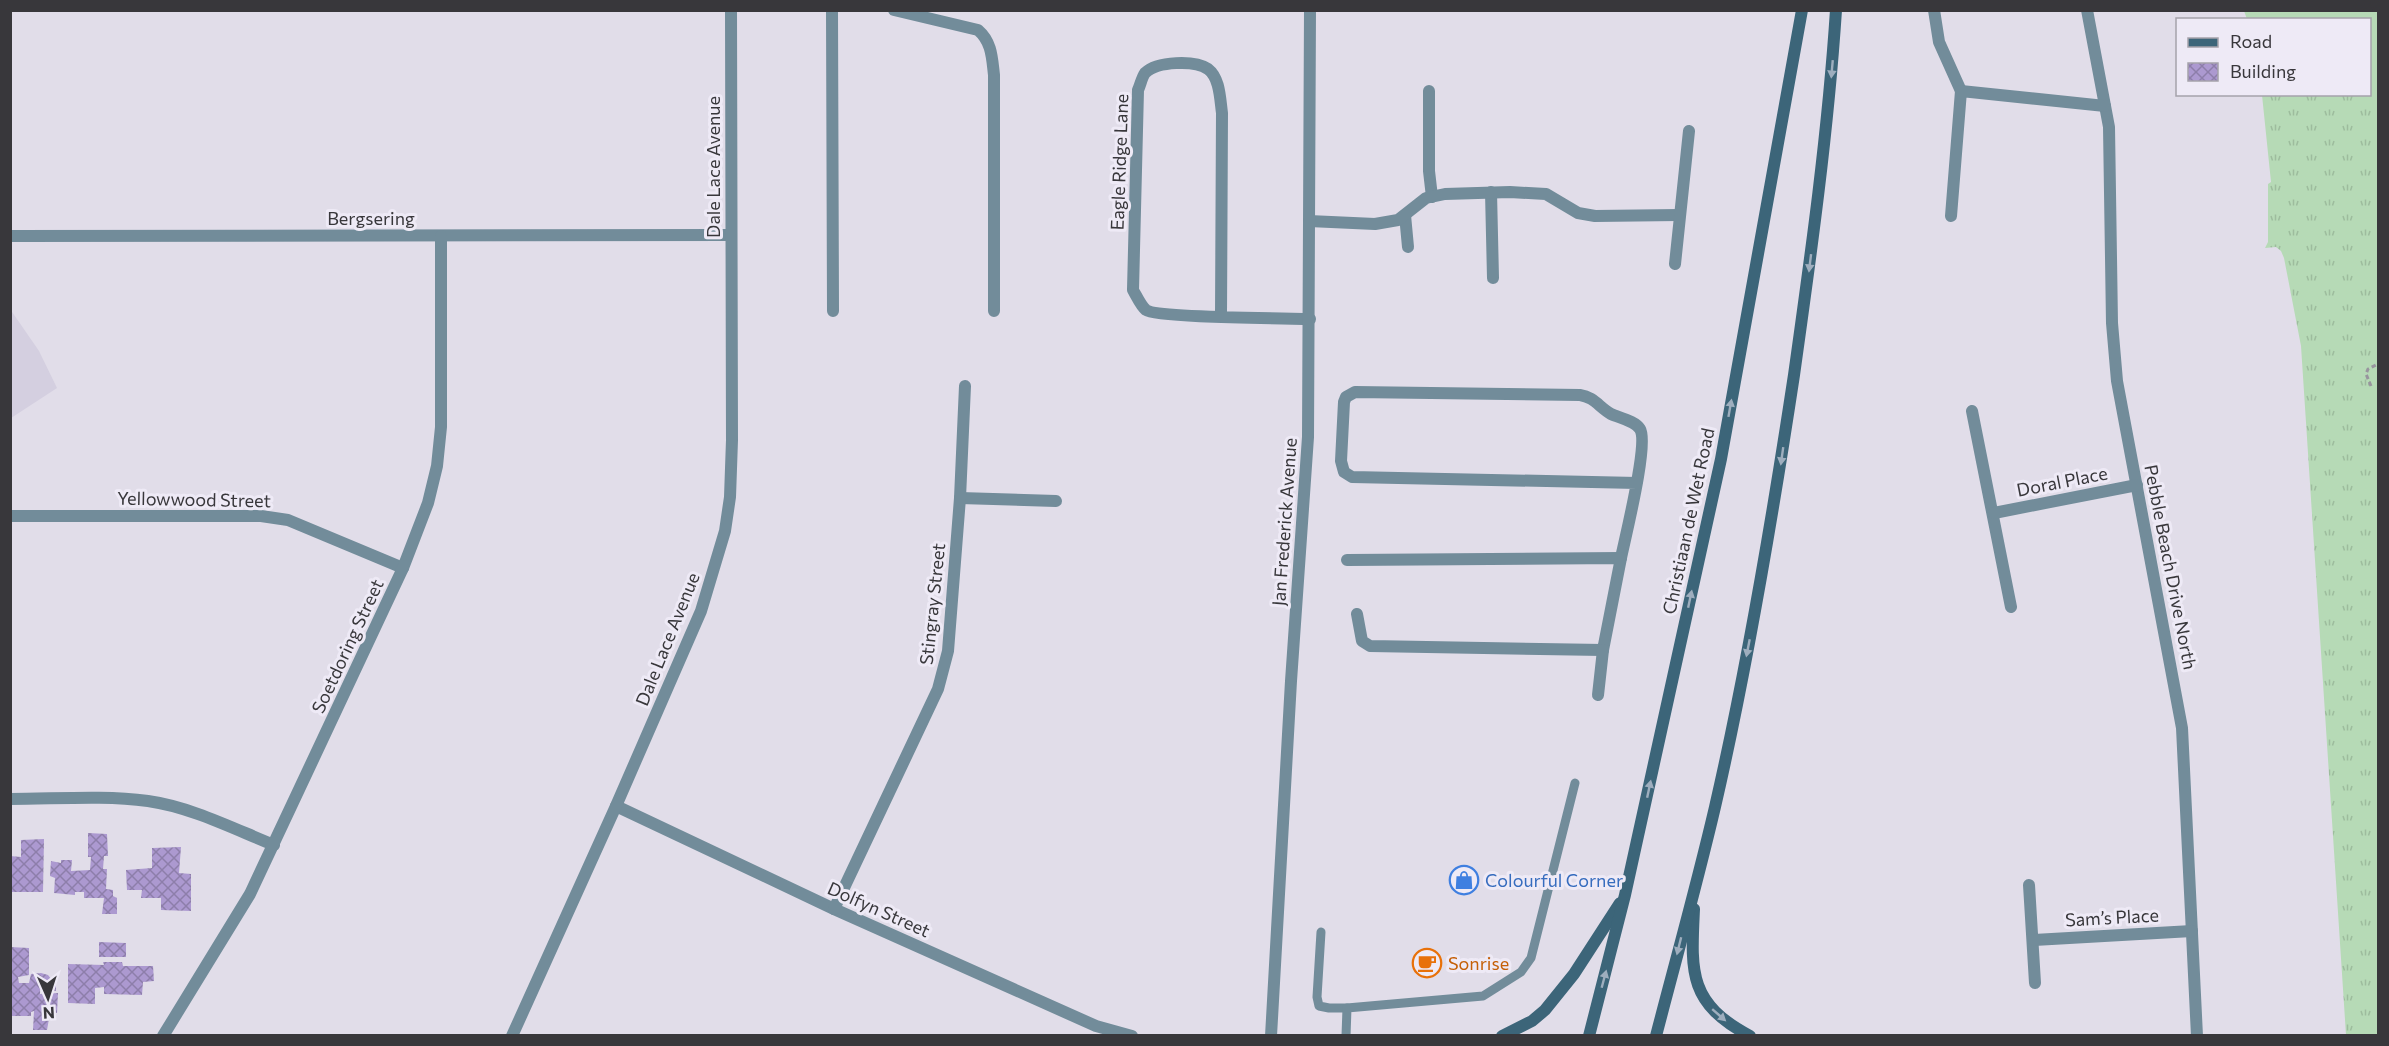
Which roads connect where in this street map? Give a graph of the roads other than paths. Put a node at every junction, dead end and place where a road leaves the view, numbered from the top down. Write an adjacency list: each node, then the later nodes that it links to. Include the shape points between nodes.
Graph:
1 (731, 10): 19 (street, Dale Lace Avenue)
2 (832, 10): 25 (street)
3 (894, 10): 26 (street, via 978,30 989,44 994,75)
4 (1310, 10): 18 (street, Jan Frederick Avenue)
5 (1802, 10): 50 (main road, Christiaan de Wet Road, one-way to 5, via 1721,459)
6 (1836, 10): 48 (main road, one-way to 48, via 1807,287 1774,505 1722,774)
7 (1934, 10): 10 (street, via 1939,42)
8 (2087, 10): 11 (street, Pebble Beach Drive North)
9 (1429, 91): 14 (street)
10 (1961, 91): 11 (street); 17 (street)
11 (2105, 106): 32 (street, Pebble Beach Drive North, via 2110,152 2113,350)
12 (1689, 131): 15 (street)
13 (1491, 192): 14 (street); 15 (street, via 1546,194 1578,213 1595,216); 24 (street)
14 (1432, 197): 16 (street)
15 (1679, 214): 23 (street)
16 (1405, 215): 18 (street, via 1375,224); 22 (street)
17 (1952, 216)
18 (1310, 221): 28 (street, Jan Frederick Avenue)
19 (731, 235): 21 (street, Bergsering); 46 (street, Dale Lace Avenue, via 732,440 725,531 701,611)
20 (10, 236): 21 (street, Bergsering)
21 (441, 236): 39 (street, Soetdoring Street, via 441,427 437,466 428,504)
22 (1408, 247)
23 (1674, 264)
24 (1493, 278)
25 (833, 311)
26 (994, 311)
27 (1221, 316): 27 (street, Eagle Ridge Lane, via 1158,314 1146,309 1133,290 1138,90 1145,73 1160,65 1196,65 1209,70 1219,86); 28 (street, Eagle Ridge Lane)
28 (1310, 319): 60 (street, Jan Frederick Avenue, via 1308,436)
29 (965, 386): 33 (street, Stingray Street)
30 (1972, 411): 35 (street)
31 (1637, 483): 31 (street, via 1641,430 1587,396 1355,392 1344,402 1341,461 1344,472 1352,477); 37 (street)
32 (2137, 484): 35 (street, Doral Place); 52 (street, Pebble Beach Drive North, via 2182,728)
33 (960, 498): 34 (street); 51 (street, Stingray Street, via 945,671)
34 (1056, 501)
35 (1994, 513): 40 (street)
36 (10, 516): 39 (street, Yellowwood Street, via 261,516 288,520)
37 (1621, 558): 38 (street); 42 (street)
38 (1347, 560)
39 (404, 568): 47 (street, Soetdoring Street)
40 (2011, 606)
41 (1357, 614): 42 (street, via 1362,641 1370,646)
42 (1603, 650): 43 (street)
43 (1598, 694)
44 (1575, 783): 56 (lane, via 1531,958 1521,972 1483,996)
45 (10, 799): 47 (street, via 150,801)
46 (616, 806): 51 (street, Dolfyn Street); 58 (street, Dale Lace Avenue)
47 (274, 844): 57 (street, Soetdoring Street, via 250,894)
48 (1696, 881): 64 (main road, one-way to 64); 65 (main road, one-way to 65, via 1692,947 1697,986 1715,1013)
49 (2029, 885): 54 (street)
50 (1625, 895): 62 (main road, via 1560,994 1532,1021); 63 (main road, Christiaan de Wet Road, one-way to 50)
51 (834, 909): 59 (street, Dolfyn Street, via 1096,1026)
52 (2192, 931): 54 (street, Sam’s Place); 66 (street, Pebble Beach Drive North)
53 (1321, 932): 56 (lane, via 1319,1006)
54 (2034, 940): 55 (street)
55 (2035, 983)
56 (1347, 1008): 61 (lane)
57 (163, 1035)
58 (512, 1035)
59 (1132, 1035)
60 (1270, 1035)
61 (1346, 1035)
62 (1502, 1035)
63 (1589, 1035)
64 (1656, 1035)
65 (1750, 1035)
66 (2197, 1035)

